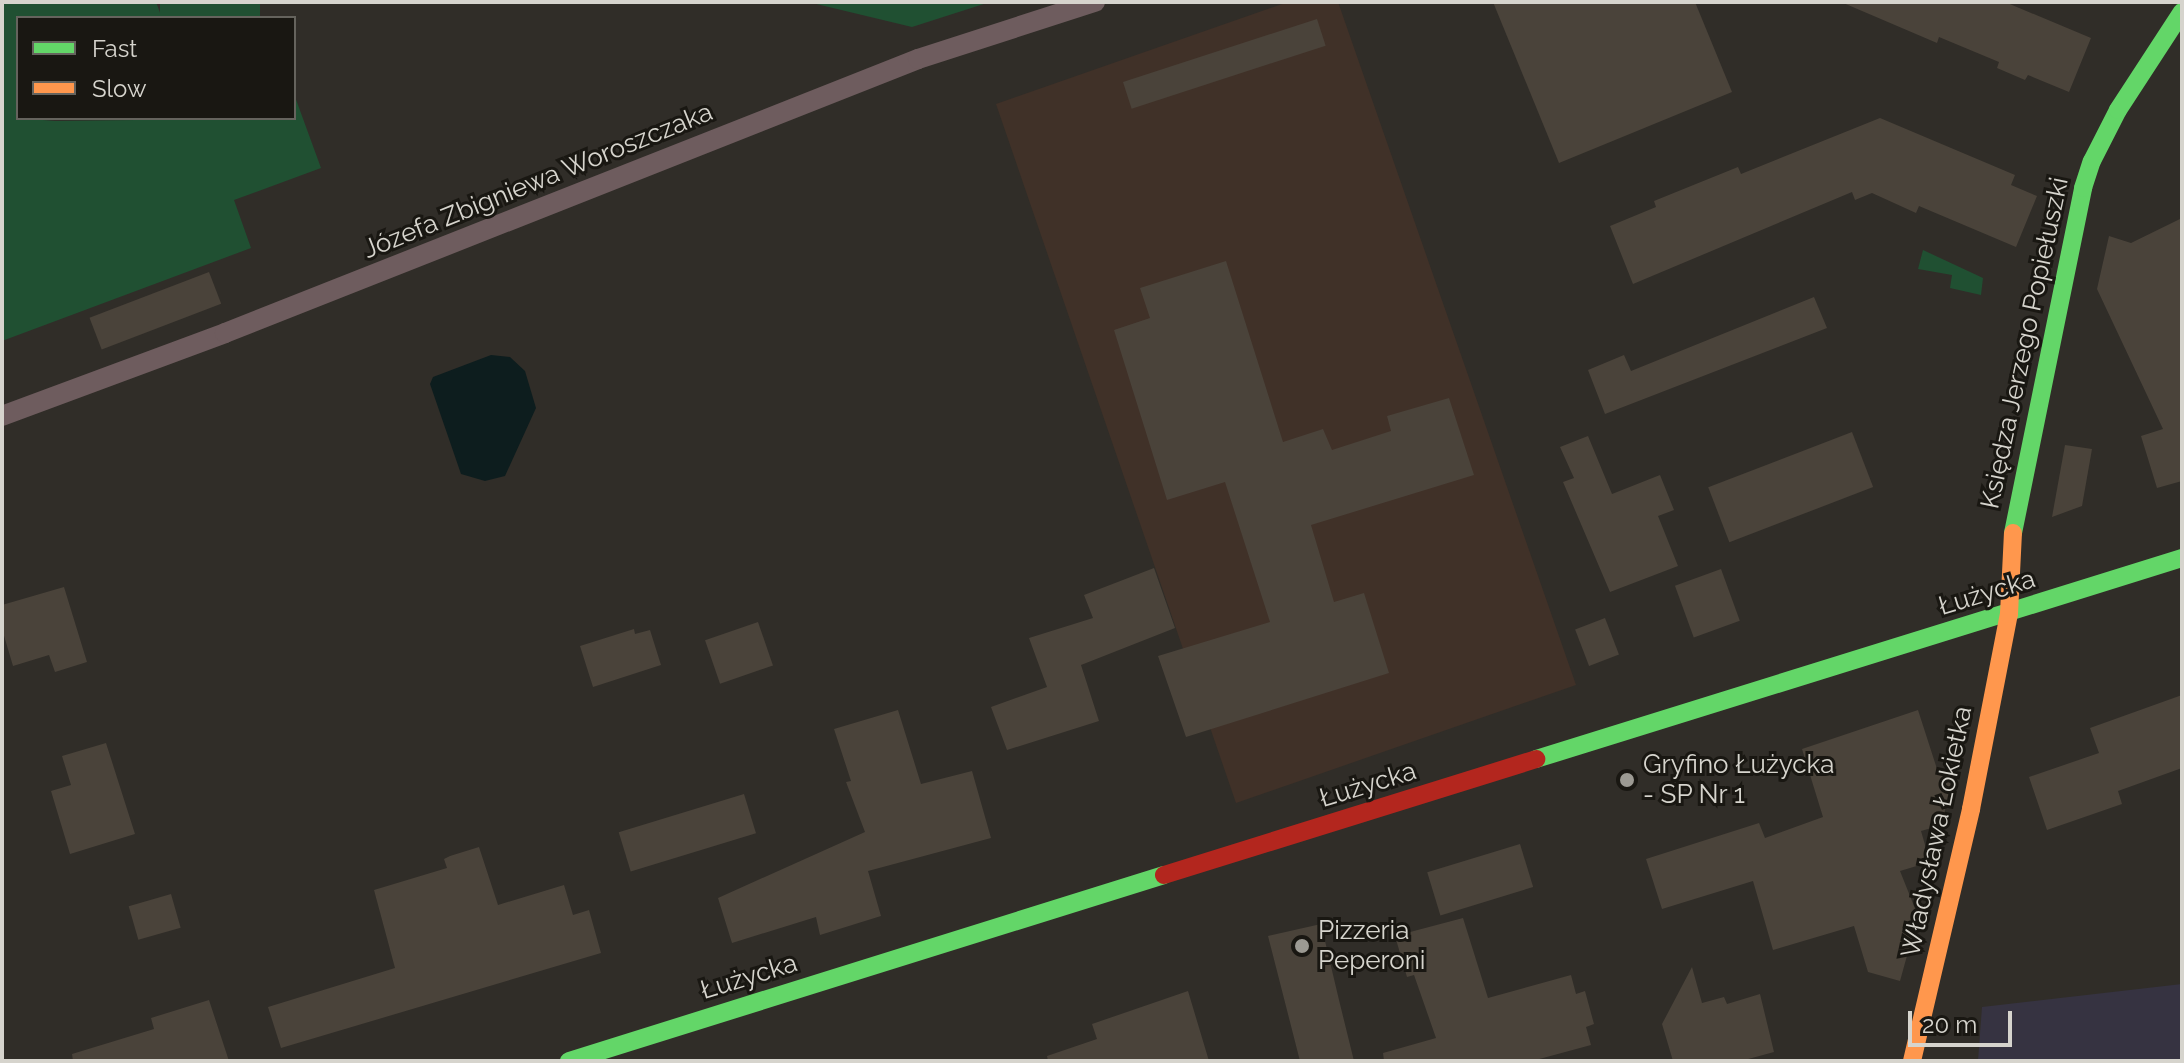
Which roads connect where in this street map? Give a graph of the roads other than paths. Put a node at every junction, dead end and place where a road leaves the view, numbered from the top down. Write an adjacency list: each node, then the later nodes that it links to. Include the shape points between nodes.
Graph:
1 (1095, 2): 3 (lane, Józefa Zbigniewa Woroszczaka, via 918,59)
2 (2182, 12): 5 (street, Księdza Jerzego Popiełuszki, via 2118,110 2083,188 2013,527)
3 (2, 416)
4 (2182, 558): 5 (street, Łużycka)
5 (2009, 614): 6 (street, Łużycka); 7 (street, Władysława Łokietka, via 1971,809)
6 (569, 1061)
7 (1912, 1061)

